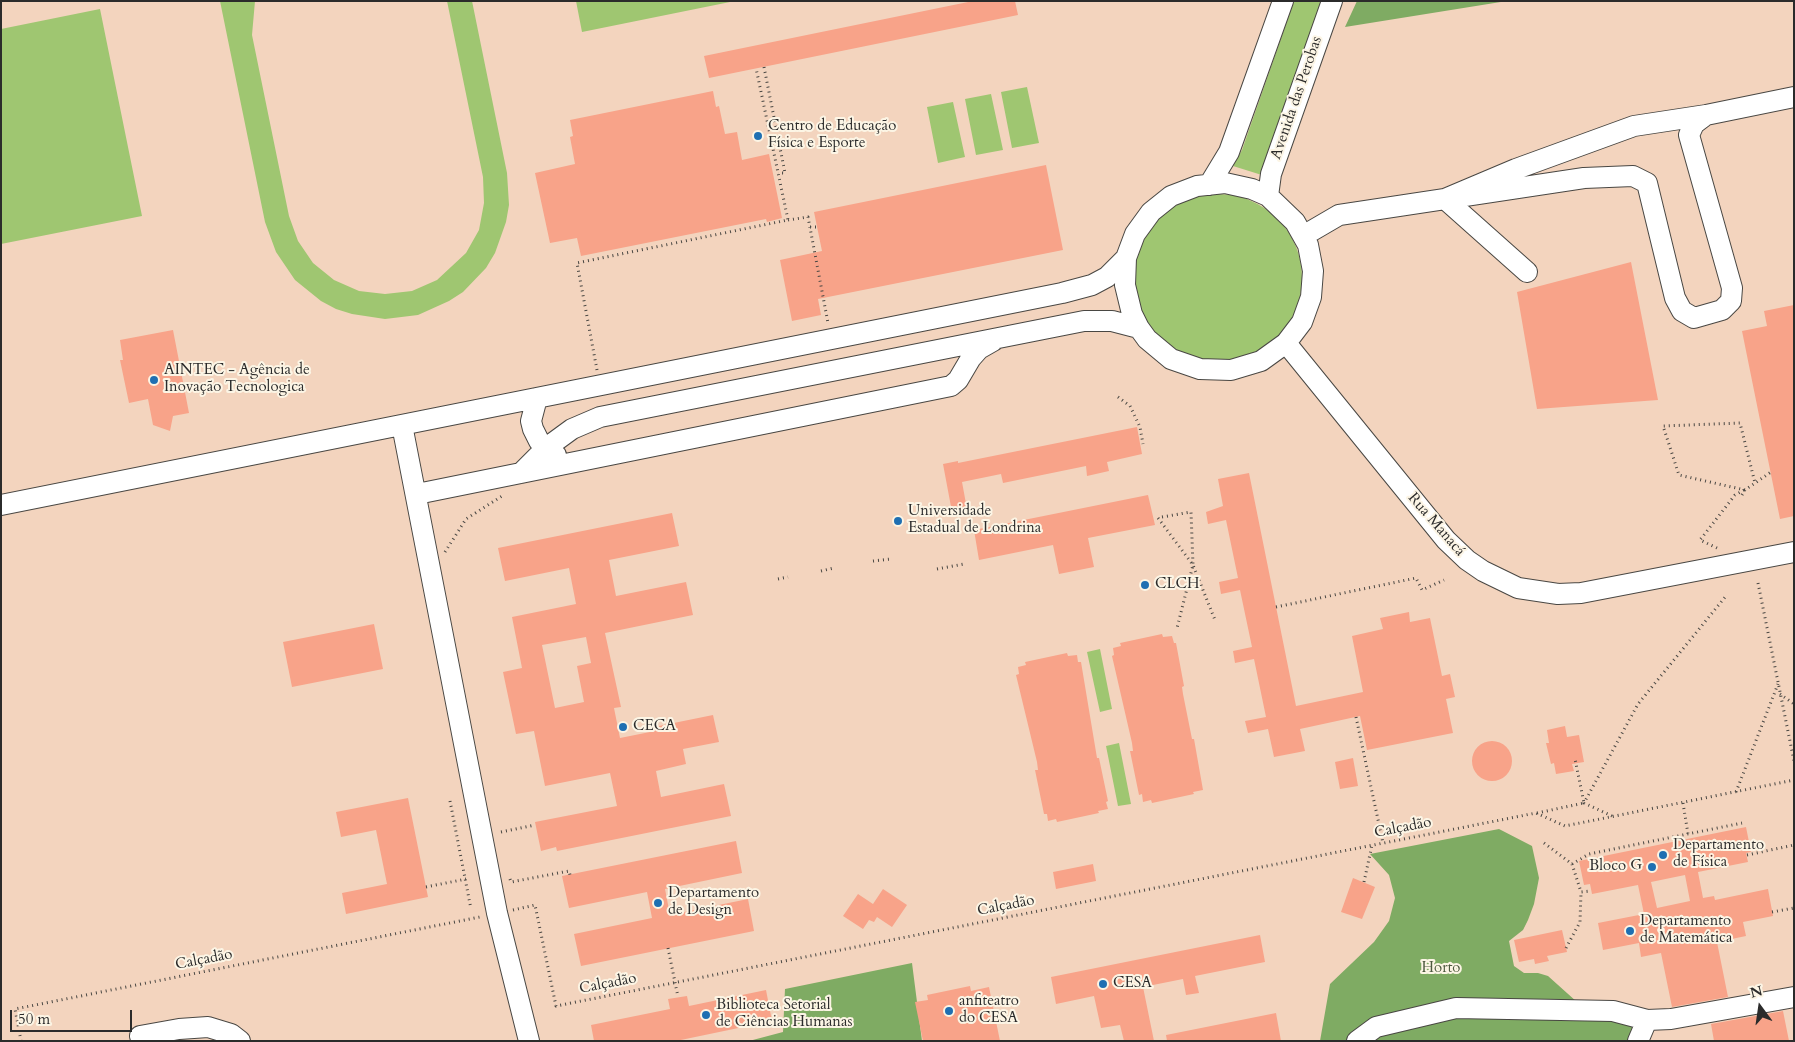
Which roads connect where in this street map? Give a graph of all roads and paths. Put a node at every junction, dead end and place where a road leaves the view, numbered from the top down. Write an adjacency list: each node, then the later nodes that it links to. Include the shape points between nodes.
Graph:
1 (1283, 1): 8 (street, via 1229,152)
2 (1332, 1): 9 (street, Avenida das Perobas, via 1271,174)
3 (764, 67): 7 (path, via 785,173)
4 (756, 68): 7 (path)
5 (1794, 97): 6 (street)
6 (1706, 115): 10 (street, via 1634,126); 10 (street, via 1694,124 1689,135 1732,288 1731,302 1722,310 1694,318 1682,311 1675,298 1646,183 1633,176 1584,178)
7 (778, 174): 11 (path)
8 (1209, 185): 9 (street, via 1224,183); 15 (street, via 1171,196 1150,212 1135,234)
9 (1268, 196): 14 (street, via 1295,222)
10 (1445, 199): 14 (street, via 1339,215); 16 (street)
11 (788, 220): 12 (path, via 808,216); 21 (path, via 576,263)
12 (810, 227): 13 (path); 18 (path)
13 (817, 227)
14 (1303, 236): 20 (street, via 1313,271 1311,298 1302,322)
15 (1126, 258): 17 (street, via 1125,285); 23 (street, via 1107,277 1075,290)
16 (1527, 272)
17 (1139, 328): 19 (street, via 1112,321 1084,321); 20 (street, via 1147,339 1171,358 1200,369 1231,370 1261,362)
18 (830, 331)
19 (996, 339): 26 (street, via 600,417 572,429); 27 (street, via 971,358 958,380 950,386)
20 (1286, 343): 37 (street, Rua Manacá, via 1446,540 1483,571 1518,588 1558,594 1582,593)
21 (598, 374)
22 (1118, 397): 25 (path, via 1130,406 1140,427)
23 (537, 398): 24 (street); 26 (street, via 531,421 533,430)
24 (402, 425): 32 (street); 35 (street)
25 (1143, 444)
26 (546, 448): 27 (street); 29 (street)
27 (570, 463): 29 (street)
28 (1770, 472): 30 (path)
29 (521, 473): 32 (street)
30 (1755, 483): 31 (path); 31 (path, via 1740,423 1663,426 1679,475)
31 (1745, 490): 34 (path); 36 (path, via 1735,495 1700,540)
32 (417, 494): 100 (street, via 497,913)
33 (503, 495): 39 (path, via 466,520 444,552)
34 (1742, 495)
35 (1, 505)
36 (1725, 550)
37 (1794, 552)
38 (891, 559): 40 (path)
39 (446, 561)
40 (873, 561)
41 (964, 564): 44 (path)
42 (1192, 565): 42 (path, via 1160,518 1191,512); 52 (path); 53 (path)
43 (834, 568): 45 (path)
44 (937, 570)
45 (821, 571)
46 (788, 577): 47 (path)
47 (778, 579)
48 (1444, 580): 51 (path, via 1422,590 1416,578)
49 (1758, 583): 54 (path)
50 (1726, 596): 64 (path, via 1638,704)
51 (1276, 607)
52 (1216, 620)
53 (1177, 628)
54 (1778, 684): 55 (path); 61 (path)
55 (1780, 694): 56 (path); 59 (path)
56 (1794, 704)
57 (1356, 717): 73 (path)
58 (1575, 760): 64 (path)
59 (1794, 761)
60 (1794, 780): 61 (path)
61 (1736, 792): 63 (path)
62 (450, 800): 81 (path)
63 (1683, 802): 66 (path); 71 (path)
64 (1584, 803): 65 (path, Calçadão); 66 (path)
65 (1536, 813): 66 (path, via 1565,826); 73 (path, Calçadão)
66 (1613, 816)
67 (499, 822): 70 (path)
68 (1742, 823): 71 (path)
69 (535, 825): 70 (path)
70 (501, 832): 72 (path)
71 (1688, 834): 78 (path, via 1589,854)
72 (502, 840)
73 (1383, 843): 76 (path, Calçadão)
74 (1544, 843): 78 (path)
75 (1794, 845): 77 (path)
76 (1372, 846): 82 (path); 93 (path, Calçadão)
77 (1746, 855)
78 (1572, 864): 85 (path)
79 (509, 874): 80 (path, via 511,882 569,871)
80 (570, 874)
81 (466, 879): 83 (path); 87 (path)
82 (1364, 882)
83 (426, 887)
84 (1591, 891): 85 (path)
85 (1581, 892): 92 (path, via 1580,922)
86 (1794, 908): 89 (path)
87 (471, 909)
88 (512, 910): 93 (path, Calçadão, via 535,905 556,1006)
89 (1772, 912)
90 (488, 915): 98 (path, Calçadão, via 15,1009)
91 (668, 948): 93 (path)
92 (1566, 948)
93 (676, 983): 94 (path)
94 (678, 997)
95 (1794, 997): 96 (street, via 1670,1019)
96 (1647, 1020): 101 (street, via 1613,1011 1456,1008 1376,1027); 102 (street)
97 (140, 1036): 99 (street, via 208,1027 231,1034)
98 (21, 1041)
99 (240, 1041)
100 (529, 1041)
101 (1357, 1041)
102 (1638, 1041)

